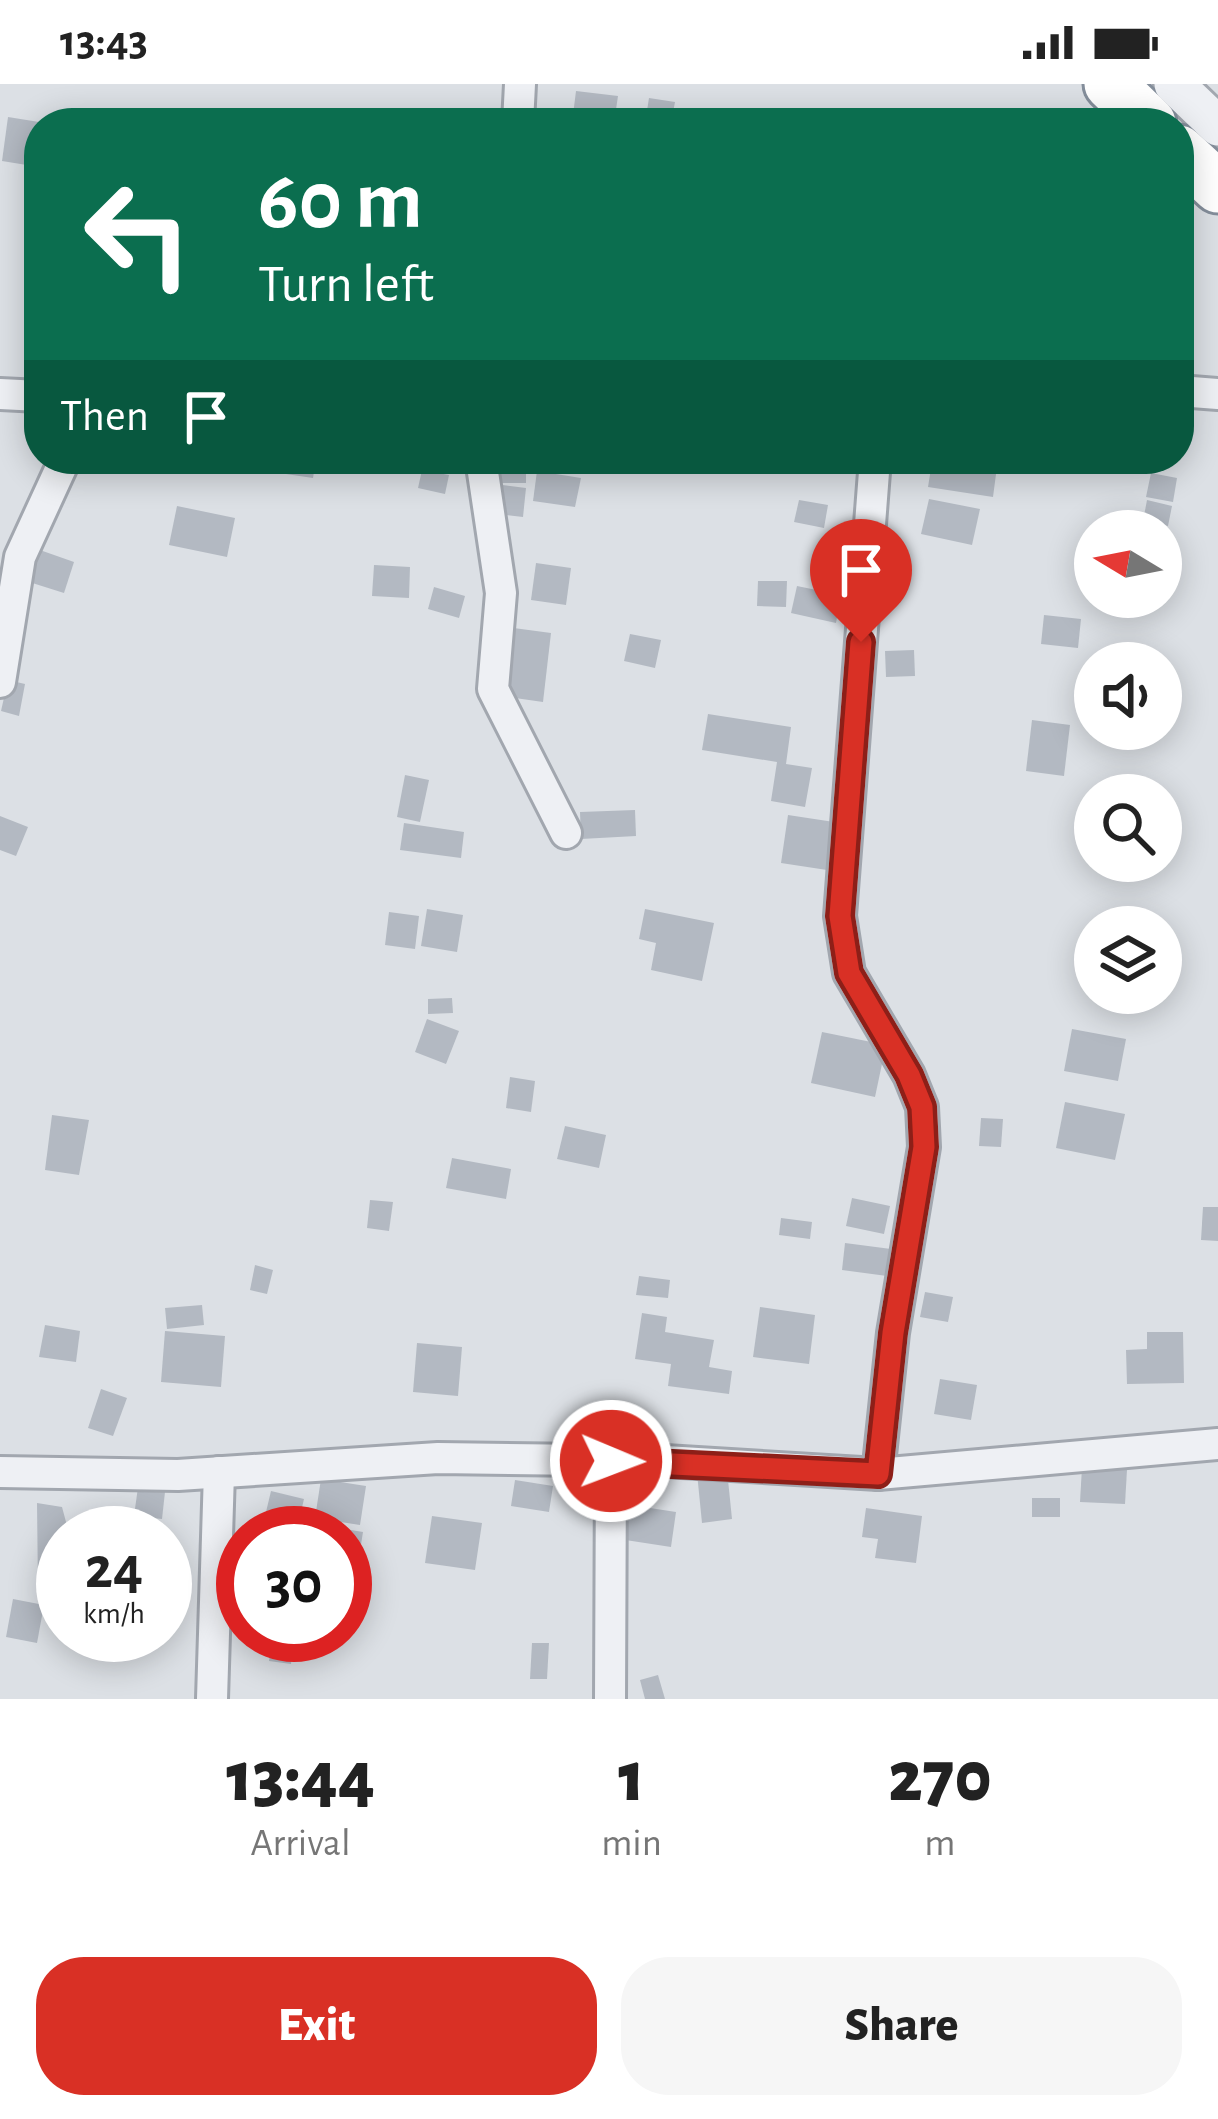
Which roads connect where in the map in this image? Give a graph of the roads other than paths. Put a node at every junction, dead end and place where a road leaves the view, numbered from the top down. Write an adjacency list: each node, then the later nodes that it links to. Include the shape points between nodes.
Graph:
1 (1110, 84): 3 (highway)
2 (1174, 84): 4 (street)
3 (1135, 108)
4 (1218, 126)
5 (1194, 165): 6 (highway)
6 (1218, 187)
7 (58, 474): 10 (street, via 20,557)
8 (483, 474): 11 (street, via 502,593 493,689)
9 (874, 474): 16 (street, via 840,916 849,973 922,1107 924,1147)
10 (0, 682)
11 (566, 833)
12 (1218, 1444): 16 (street)
13 (611, 1461): 15 (street, via 438,1458); 16 (street); 18 (street)
14 (0, 1472): 15 (street)
15 (218, 1472): 17 (street)
16 (878, 1474)
17 (212, 1699)
18 (610, 1699)

